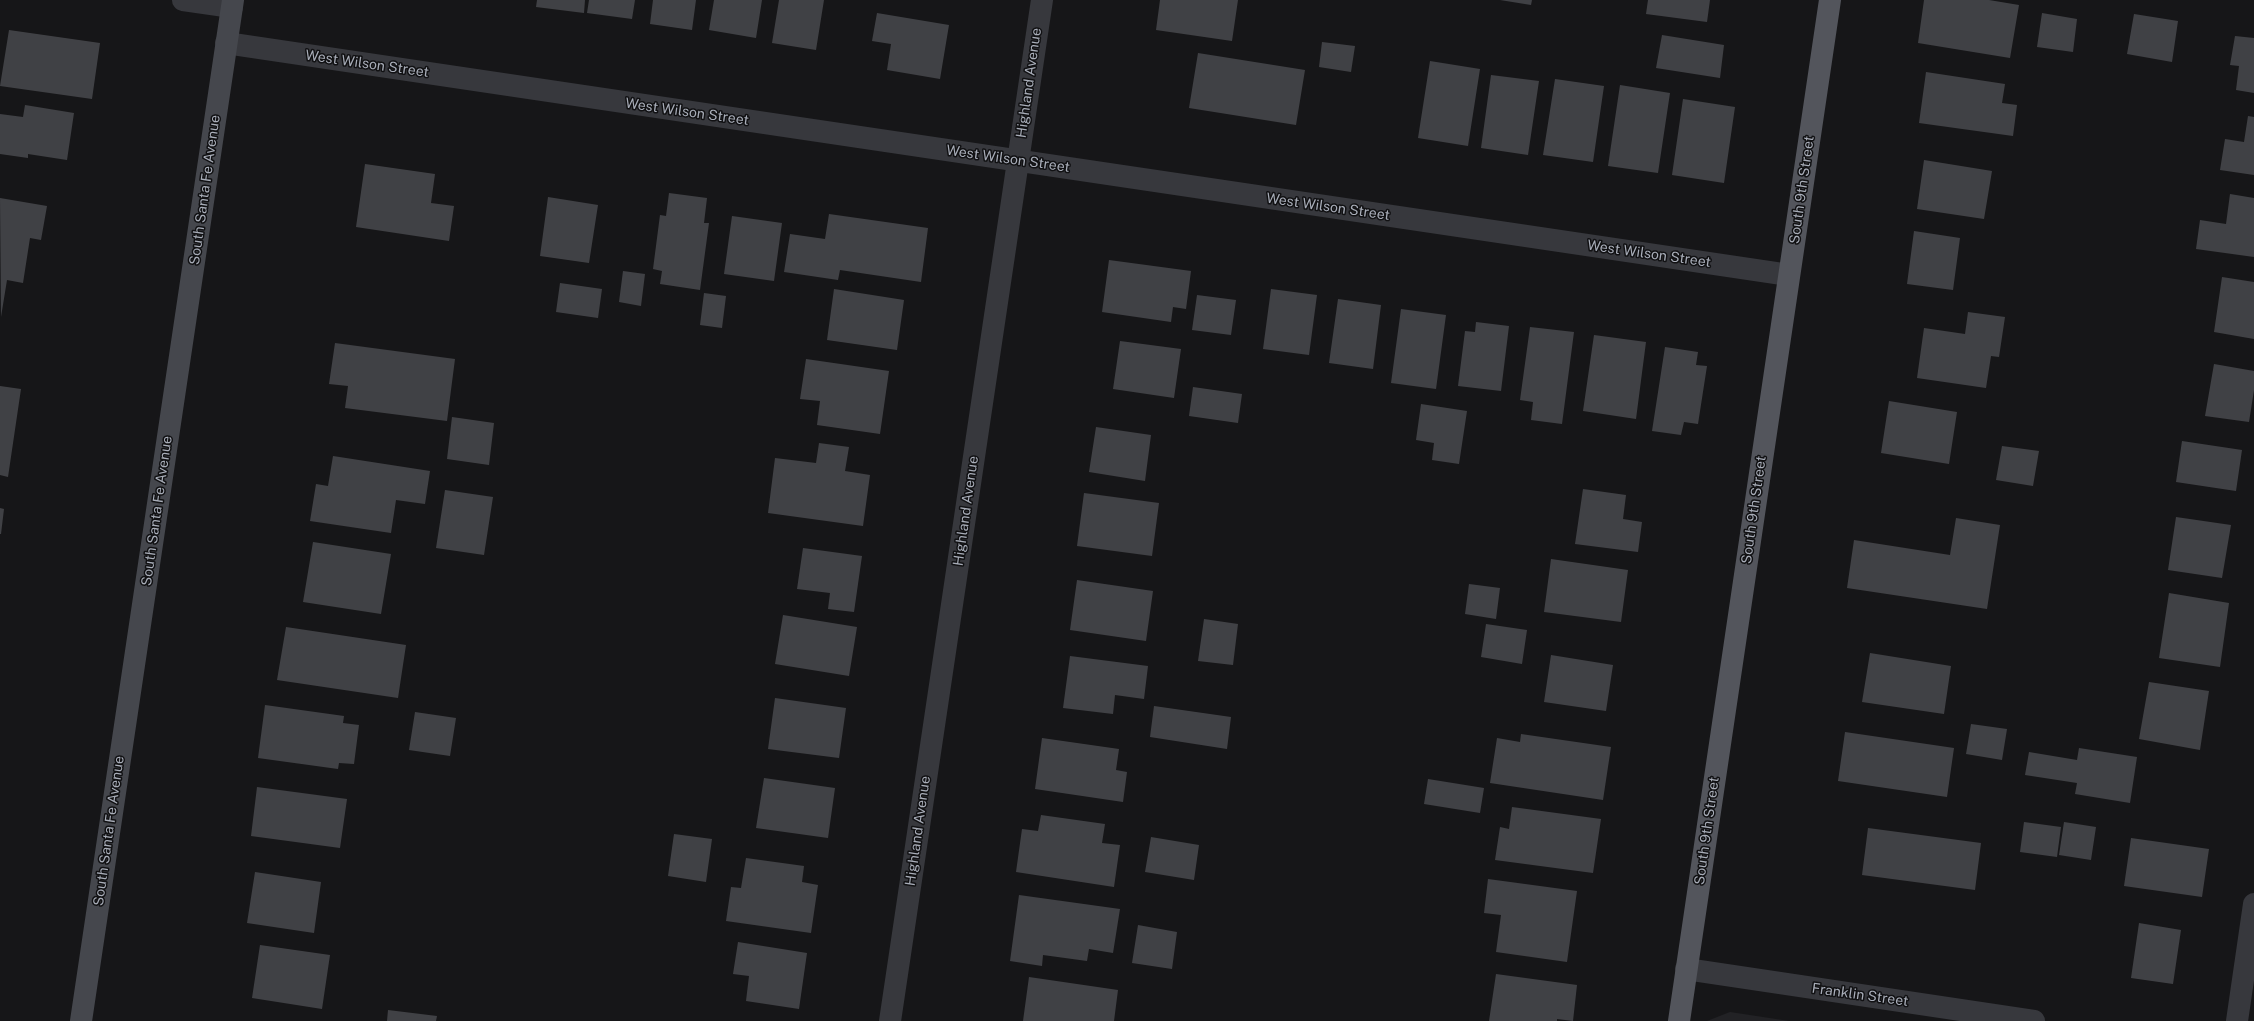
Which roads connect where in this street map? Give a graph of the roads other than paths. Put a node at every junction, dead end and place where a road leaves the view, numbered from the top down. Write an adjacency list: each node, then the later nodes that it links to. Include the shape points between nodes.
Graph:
1 (184, 0): 4 (street)
2 (1042, 0): 6 (street, Highland Avenue)
3 (1830, 0): 7 (main road, South 9th Street)
4 (232, 3): 5 (main road, South Santa Fe Avenue)
5 (226, 43): 6 (street, West Wilson Street); 10 (main road, South Santa Fe Avenue)
6 (1018, 161): 7 (street, West Wilson Street); 11 (street, Highland Avenue)
7 (1789, 274): 9 (main road, South 9th Street)
8 (2254, 904): 14 (street)
9 (1686, 969): 12 (main road, South 9th Street); 13 (street, Franklin Street)
10 (81, 1021)
11 (890, 1021)
12 (1679, 1021)
13 (2034, 1021)
14 (2237, 1021)

